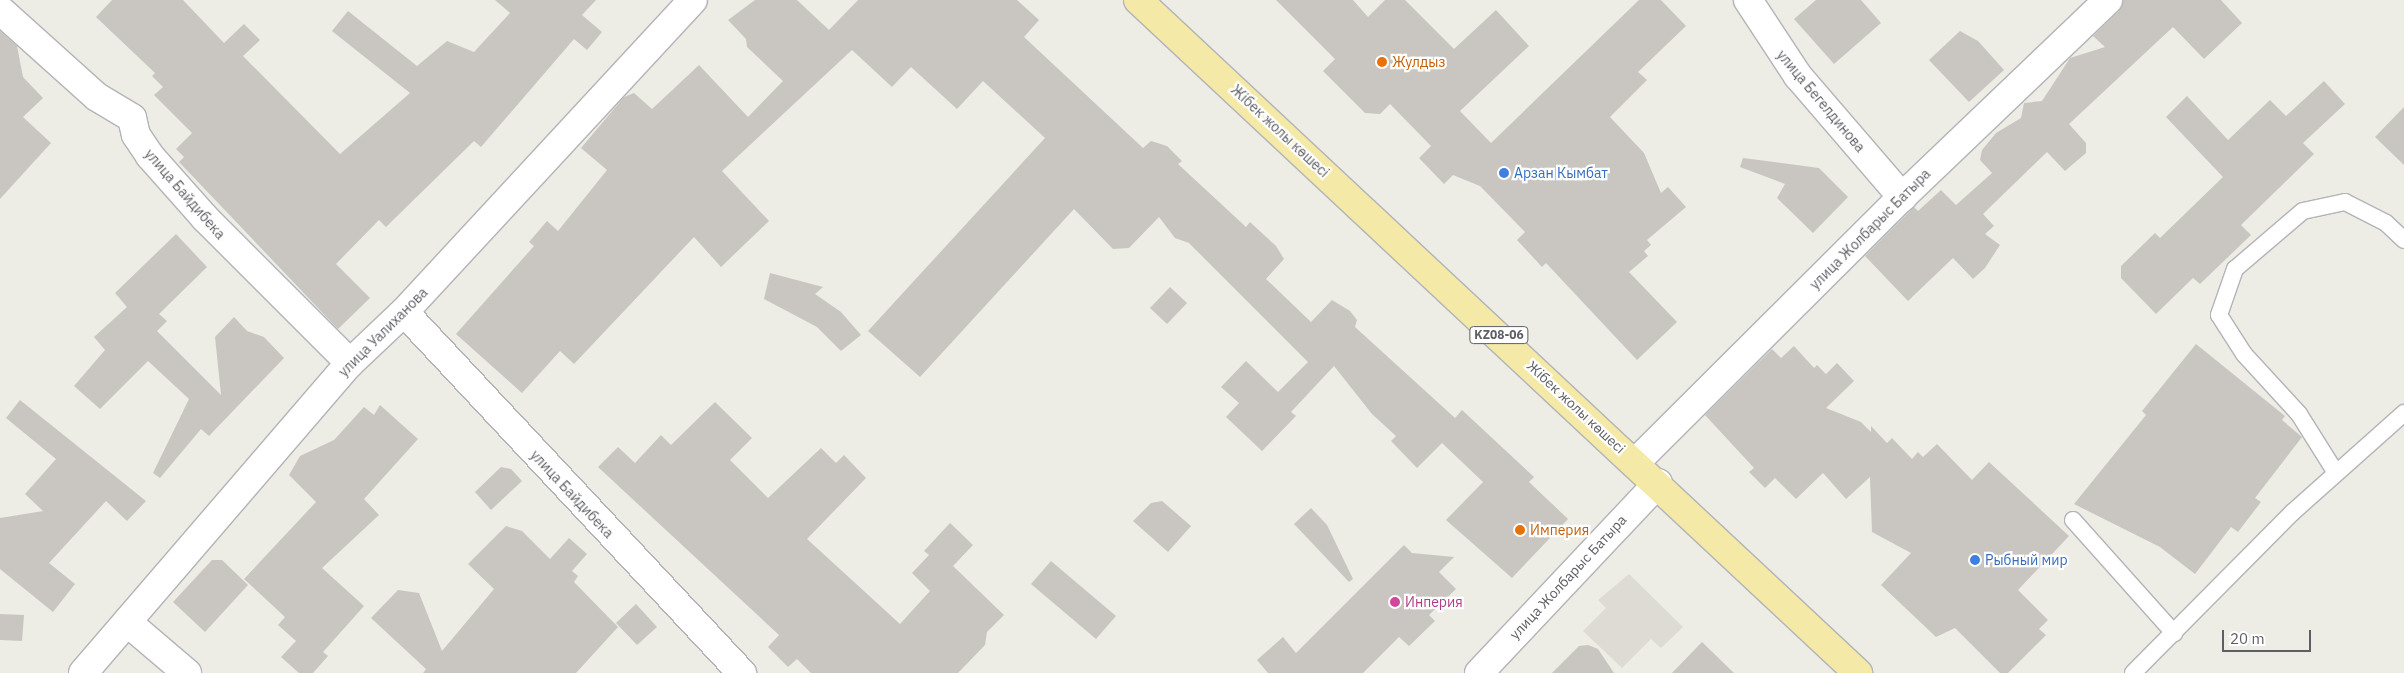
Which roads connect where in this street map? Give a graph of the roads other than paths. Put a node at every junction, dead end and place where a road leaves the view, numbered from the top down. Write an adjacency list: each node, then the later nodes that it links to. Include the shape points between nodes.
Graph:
1 (693, 0): 8 (street, улица Уалиханова)
2 (1138, 0): 11 (highway, Жібек жолы көшесі / KZ08-06)
3 (1748, 0): 6 (street, улица Бегелдинова, via 1798,76)
4 (2108, 0): 6 (street, улица Жолбарыс Батыра)
5 (0, 10): 9 (street, улица Байдибека, via 97,97 132,118 136,135 150,156 205,218)
6 (1902, 197): 11 (street, улица Жолбарыс Батыра)
7 (2404, 240): 12 (lane, via 2386,223 2345,202 2304,211 2235,269 2219,315 2244,354 2299,414)
8 (404, 312): 9 (street, улица Уалиханова); 19 (street, улица Байдибека)
9 (350, 363): 15 (street, улица Уалиханова)
10 (2404, 413): 12 (lane)
11 (1636, 462): 13 (highway, Жібек жолы көшесі / KZ08-06)
12 (2336, 473): 16 (lane)
13 (1658, 483): 20 (street, улица Жолбарыс Батыра); 21 (highway, Жібек жолы көшесі / KZ08-06)
14 (2074, 520): 16 (lane)
15 (127, 622): 17 (street, улица Уалиханова); 18 (street)
16 (2174, 633): 22 (lane)
17 (83, 673)
18 (187, 673)
19 (742, 673)
20 (1479, 673)
21 (1858, 673)
22 (2133, 673)

